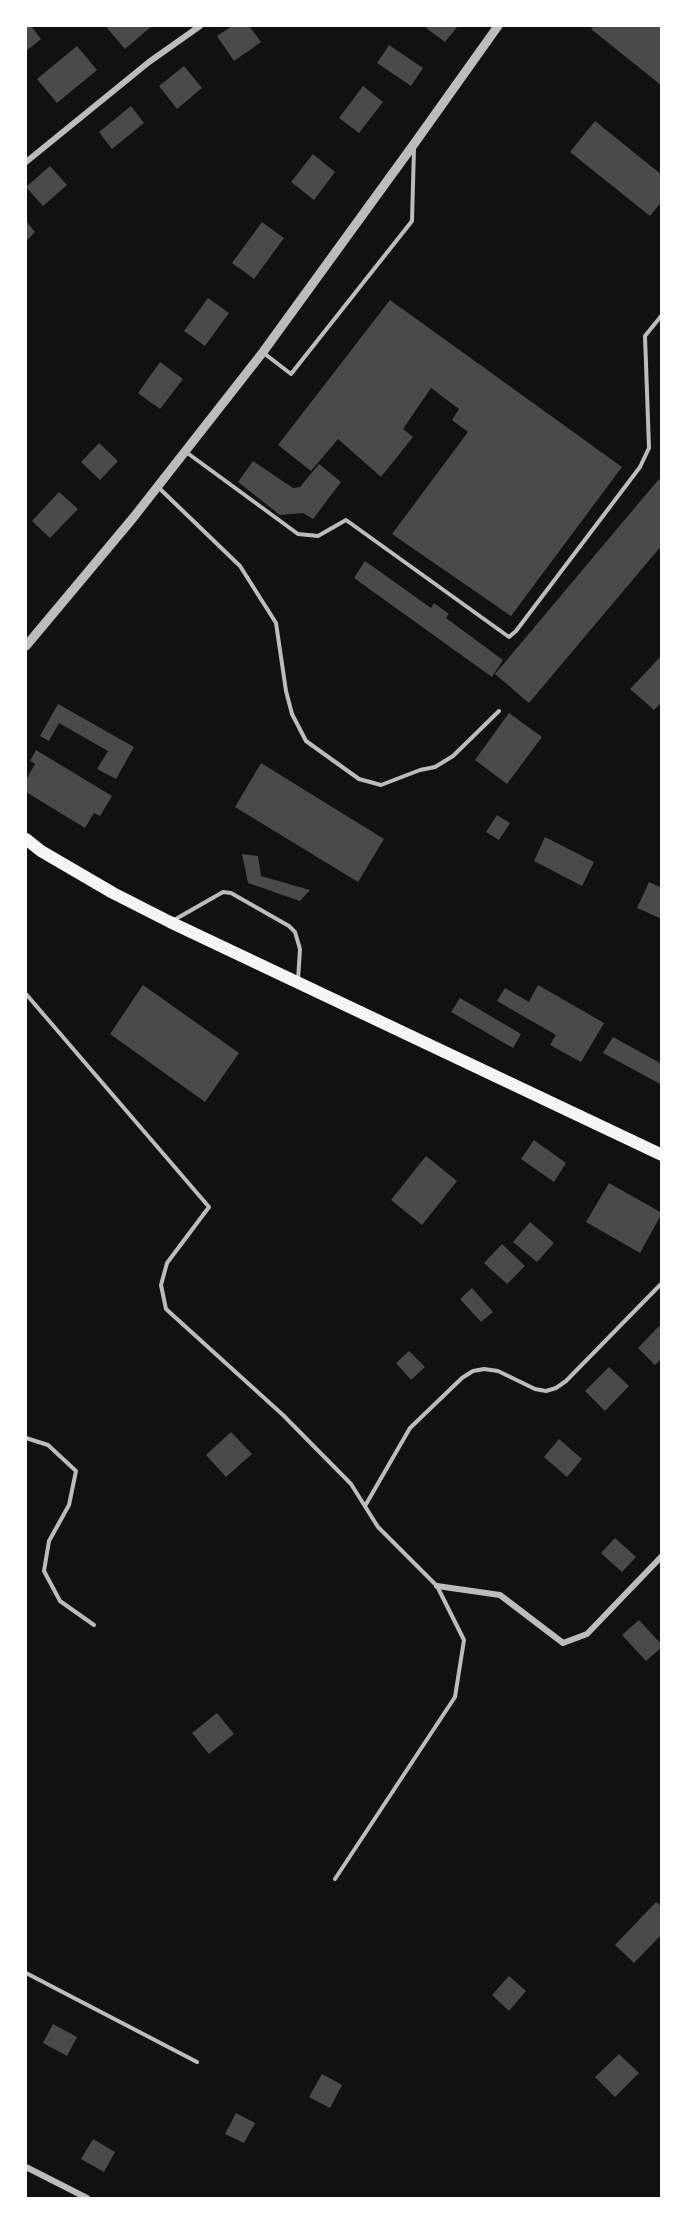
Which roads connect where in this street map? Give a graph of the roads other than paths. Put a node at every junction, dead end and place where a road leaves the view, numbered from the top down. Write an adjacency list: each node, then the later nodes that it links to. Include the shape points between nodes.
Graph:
1 (200, 26): 4 (street)
2 (498, 26): 3 (street)
3 (414, 144): 6 (street); 6 (lane, via 411,221 291,374)
4 (26, 162)
5 (662, 315): 7 (lane, via 645,336 649,448 640,467 509,637 346,520 318,536 298,534)
6 (262, 352): 7 (street)
7 (186, 452): 8 (street)
8 (157, 487): 9 (street); 10 (lane, via 240,566 276,623 286,691 306,741 359,778 381,785 435,767 453,756)
9 (26, 646)
10 (499, 711)
11 (26, 837): 12 (highway, via 113,893)
12 (170, 922): 13 (highway); 13 (lane, via 223,892 231,893 295,932 300,949)
13 (298, 983): 15 (highway)
14 (26, 994): 18 (lane, via 209,1207 167,1263 161,1285 166,1310 283,1415 351,1484)
15 (662, 1155)
16 (662, 1283): 18 (lane, via 556,1388 535,1389 498,1371 484,1369 462,1378 410,1428)
17 (26, 1438): 21 (lane, via 48,1445 76,1471 69,1504 49,1541 45,1571 60,1601)
18 (364, 1507): 20 (lane, via 378,1527)
19 (662, 1556): 20 (street, via 587,1634 563,1643 500,1595)
20 (436, 1586): 22 (lane, via 465,1640 455,1697)
21 (93, 1625)
22 (335, 1879)
23 (26, 1973): 24 (lane)
24 (197, 2062)
25 (26, 2167): 26 (street)
26 (87, 2199)

